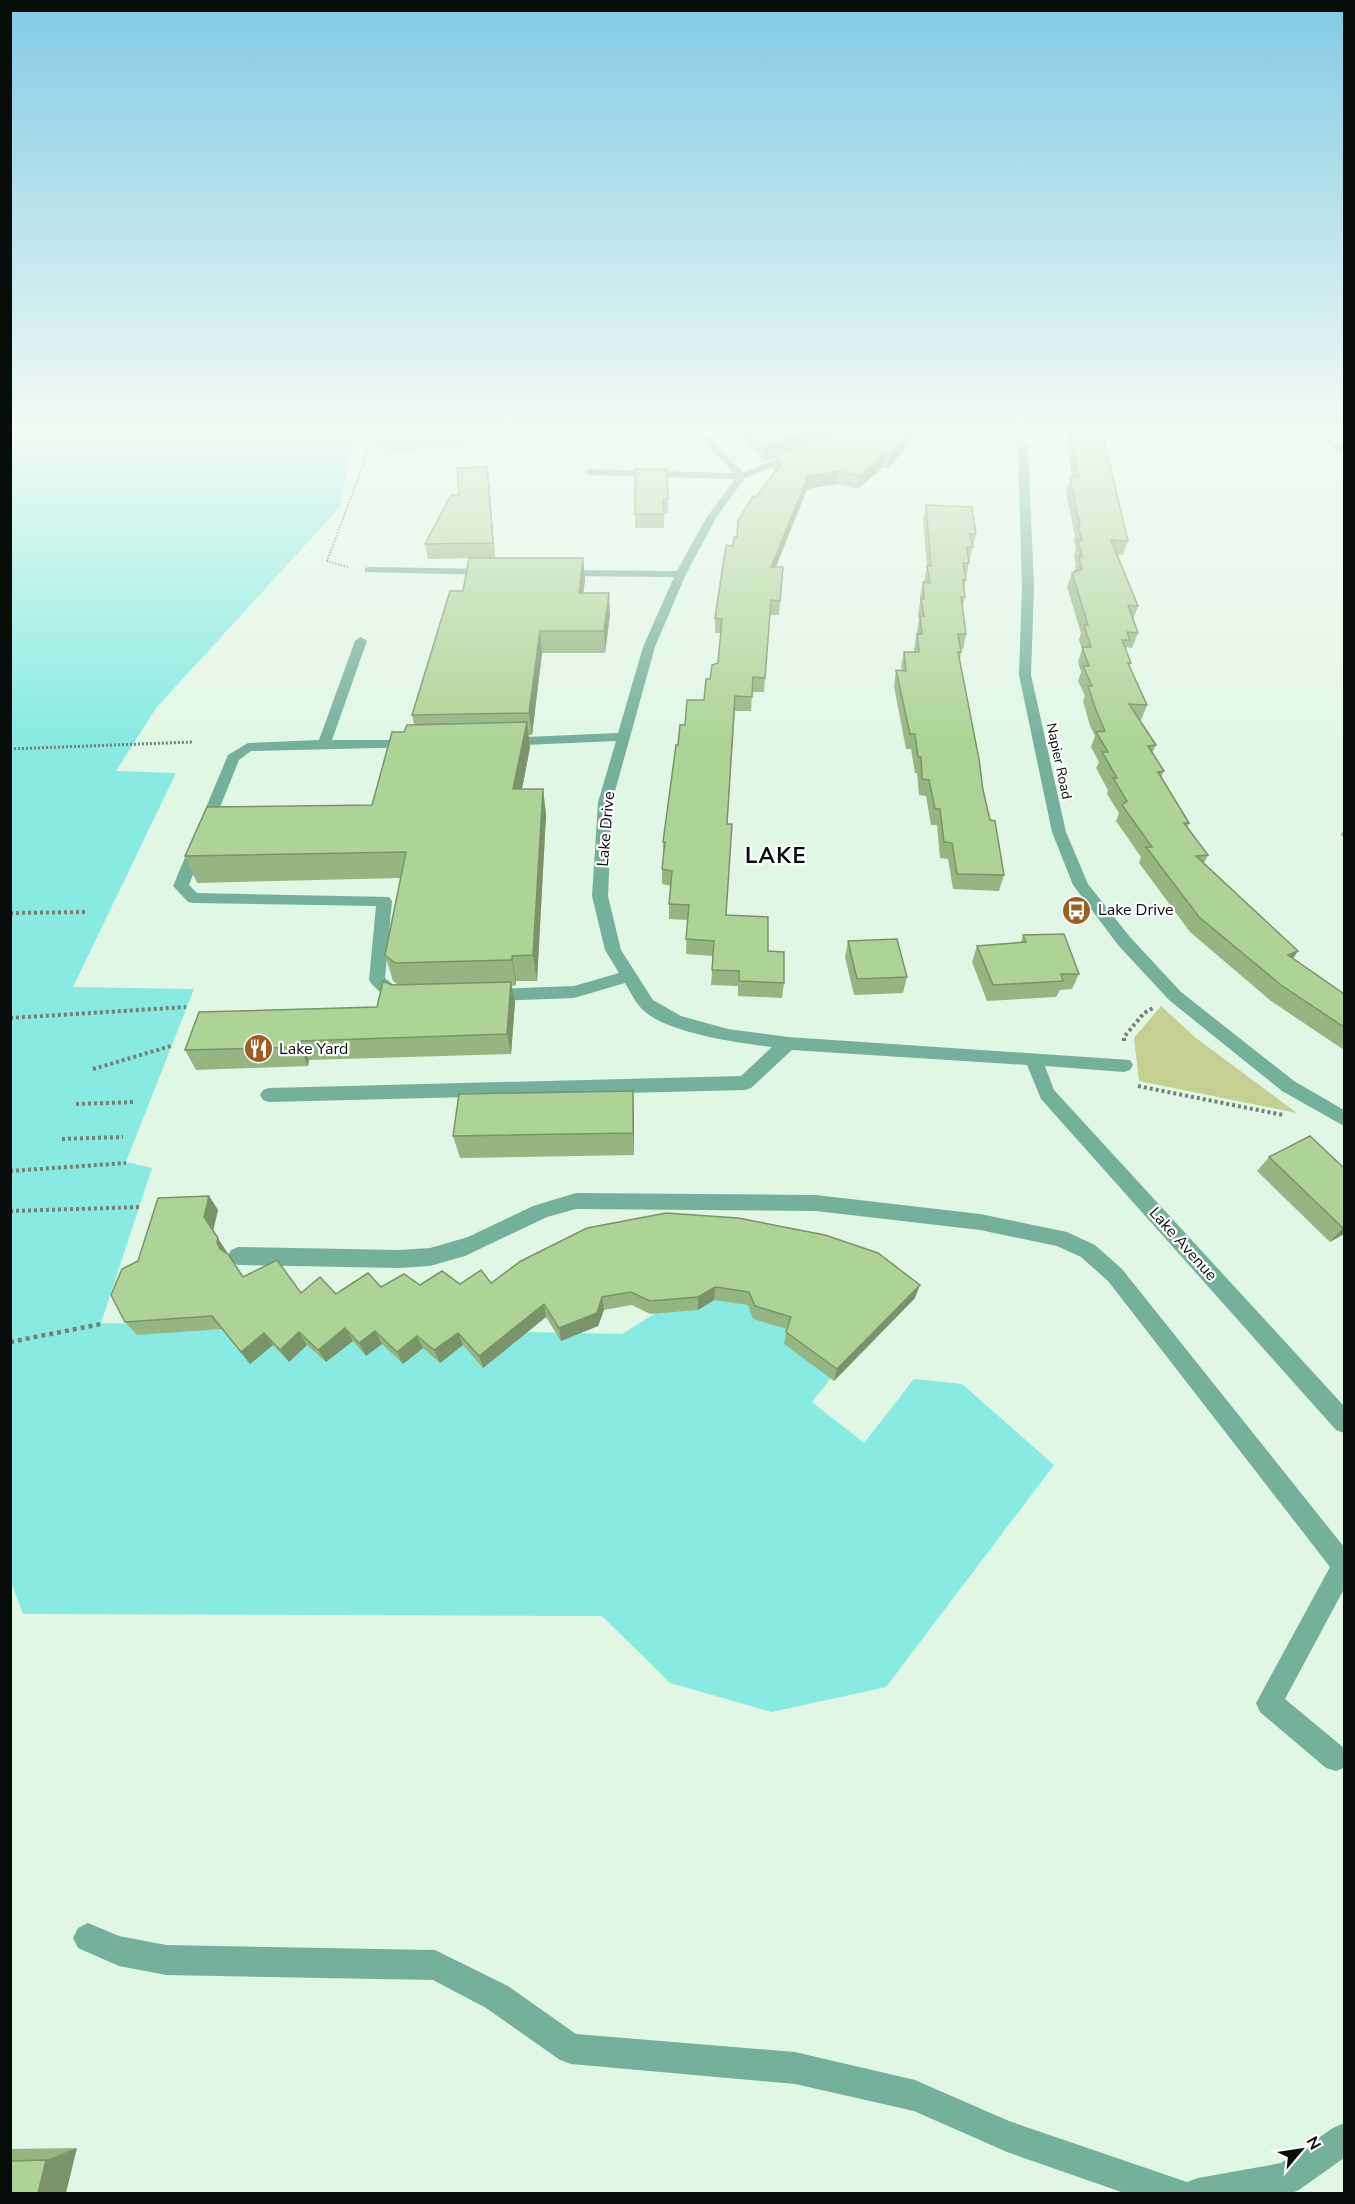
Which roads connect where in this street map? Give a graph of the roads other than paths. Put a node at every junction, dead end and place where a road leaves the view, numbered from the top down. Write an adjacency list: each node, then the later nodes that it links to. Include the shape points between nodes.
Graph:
1 (702, 535): 6 (street, Lake Drive)
2 (1026, 535): 19 (street, Napier Road, via 1025,675 1059,832 1081,885 1124,941 1175,996 1288,1086)
3 (369, 570): 4 (street)
4 (508, 572)
5 (543, 572): 6 (street)
6 (681, 574): 8 (street, Lake Drive, via 649,647)
7 (361, 641): 10 (street)
8 (622, 737): 9 (street); 12 (street, Lake Drive, via 605,802 600,896 613,950)
9 (491, 743)
10 (324, 744): 11 (street); 14 (street, via 248,747 233,758 181,886 193,898 384,901 376,980 398,997)
11 (423, 744)
12 (629, 976): 13 (street, via 574,992); 15 (street, Lake Drive, via 646,1004 676,1021 728,1035)
13 (480, 995)
14 (410, 997)
15 (788, 1043): 16 (street, Lake Drive); 18 (street, via 745,1083)
16 (1033, 1059): 17 (street, Lake Drive); 21 (street, Lake Avenue, via 1047,1094)
17 (1124, 1065)
18 (269, 1095)
19 (1344, 1119)
20 (238, 1256): 22 (street, via 408,1259 440,1255 551,1205 576,1200 816,1203 980,1222 1060,1238 1088,1251 1114,1275)
21 (1344, 1422)
22 (1344, 1566): 23 (street, via 1269,1703)
23 (1336, 1758)
24 (88, 1938): 26 (street, via 119,1951 166,1960 435,1965 497,1997 571,2049 806,2070 915,2096 1007,2136)
25 (1344, 2139): 27 (street, via 1287,2178)
26 (1176, 2193)
27 (1198, 2193)

